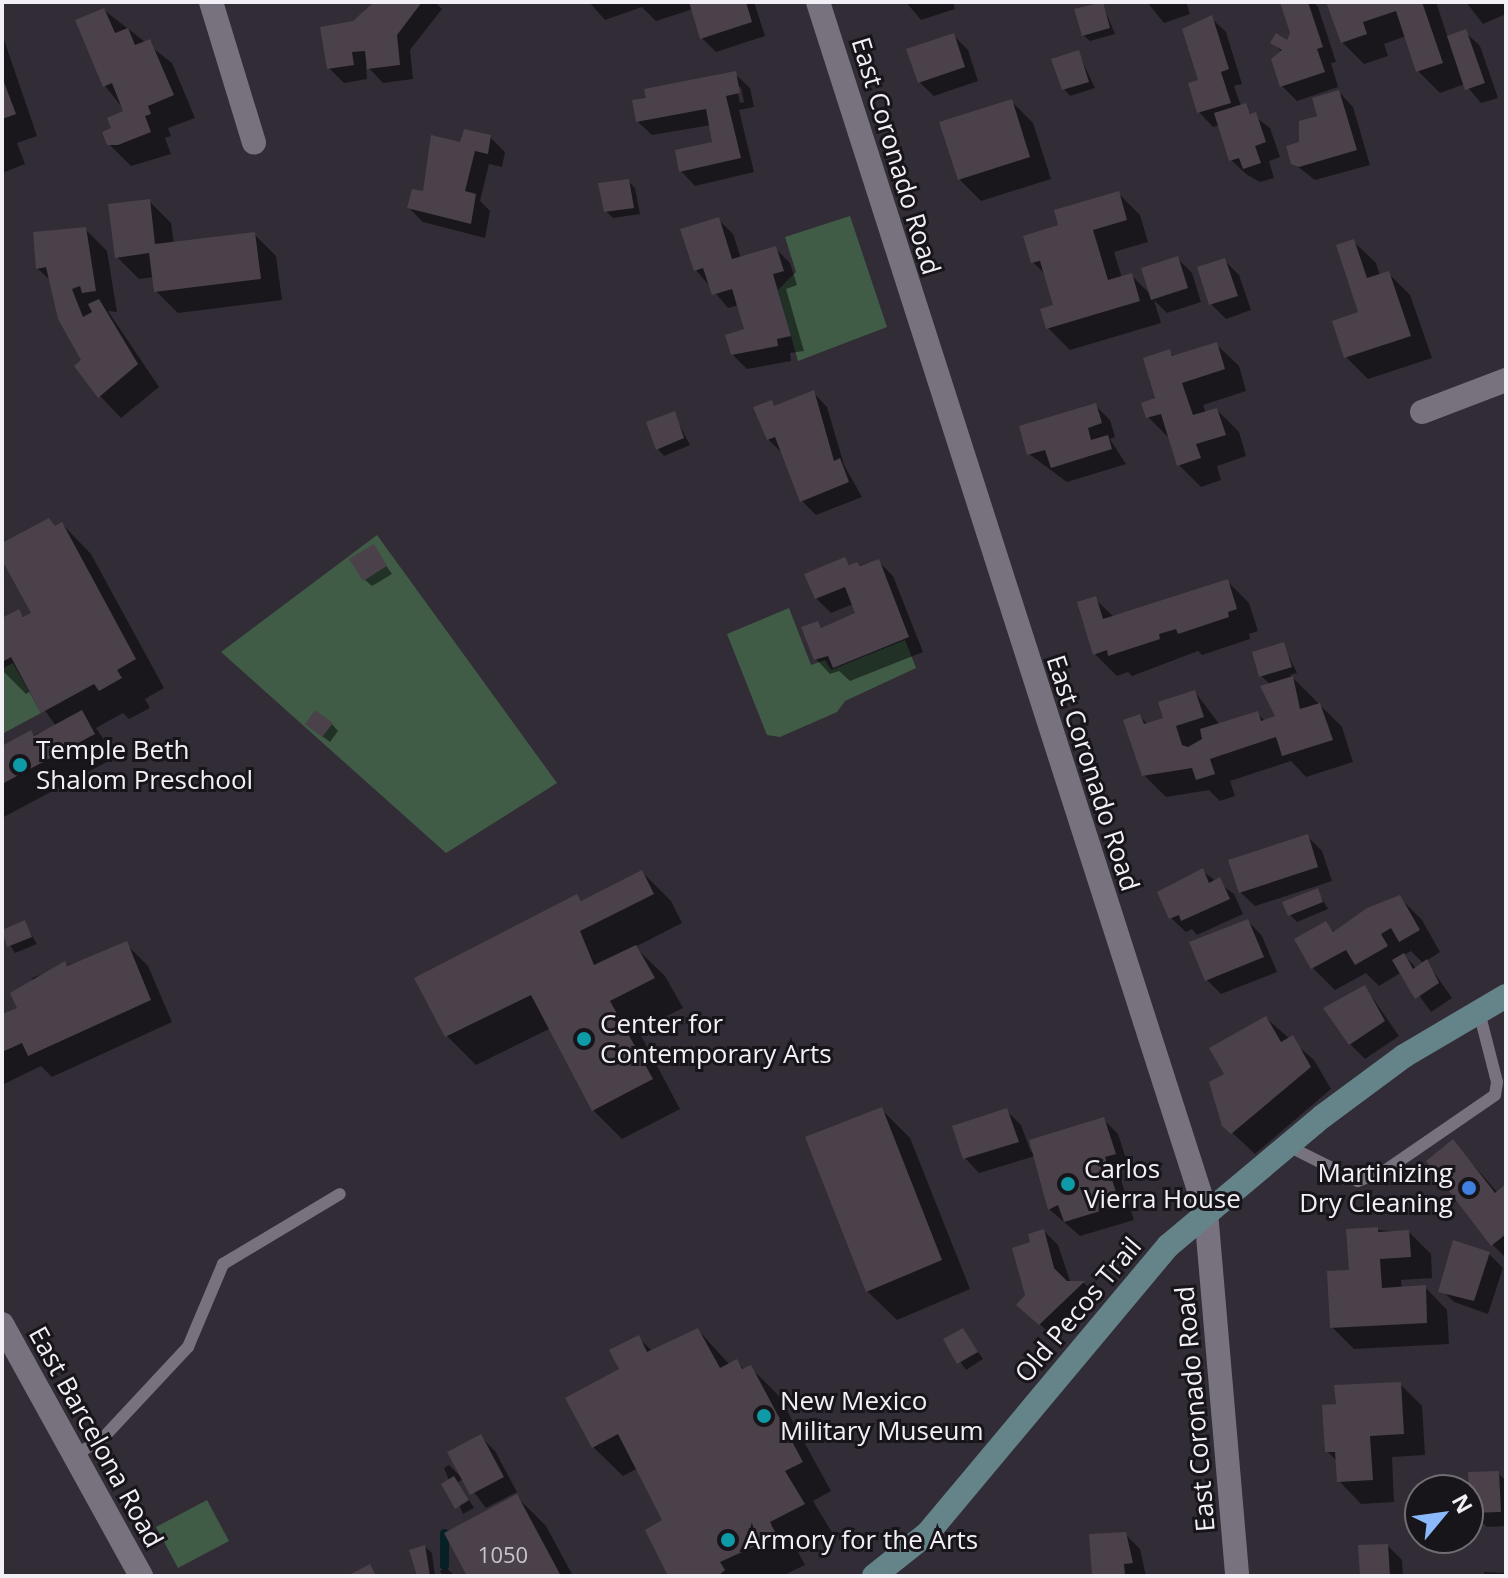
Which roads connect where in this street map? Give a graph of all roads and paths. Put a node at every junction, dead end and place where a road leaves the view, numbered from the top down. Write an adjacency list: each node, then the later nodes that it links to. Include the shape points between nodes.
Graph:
1 (211, 2): 3 (street)
2 (818, 2): 10 (street, East Coronado Road)
3 (254, 143)
4 (1506, 380): 5 (street)
5 (1422, 412)
6 (1506, 996): 7 (main road, Old Pecos Trail)
7 (1479, 1012): 8 (main road, Old Pecos Trail, via 1404,1056); 8 (lane, via 1497,1082 1495,1095 1386,1170 1358,1181)
8 (1288, 1146): 10 (main road, Old Pecos Trail)
9 (340, 1194): 12 (lane, via 223,1264 188,1347 103,1438)
10 (1206, 1212): 14 (main road, Old Pecos Trail, via 1168,1246 928,1533); 15 (street, East Coronado Road)
11 (2, 1324): 12 (street, East Barcelona Road)
12 (74, 1456): 13 (street, East Barcelona Road)
13 (141, 1576)
14 (874, 1576)
15 (1237, 1576)

